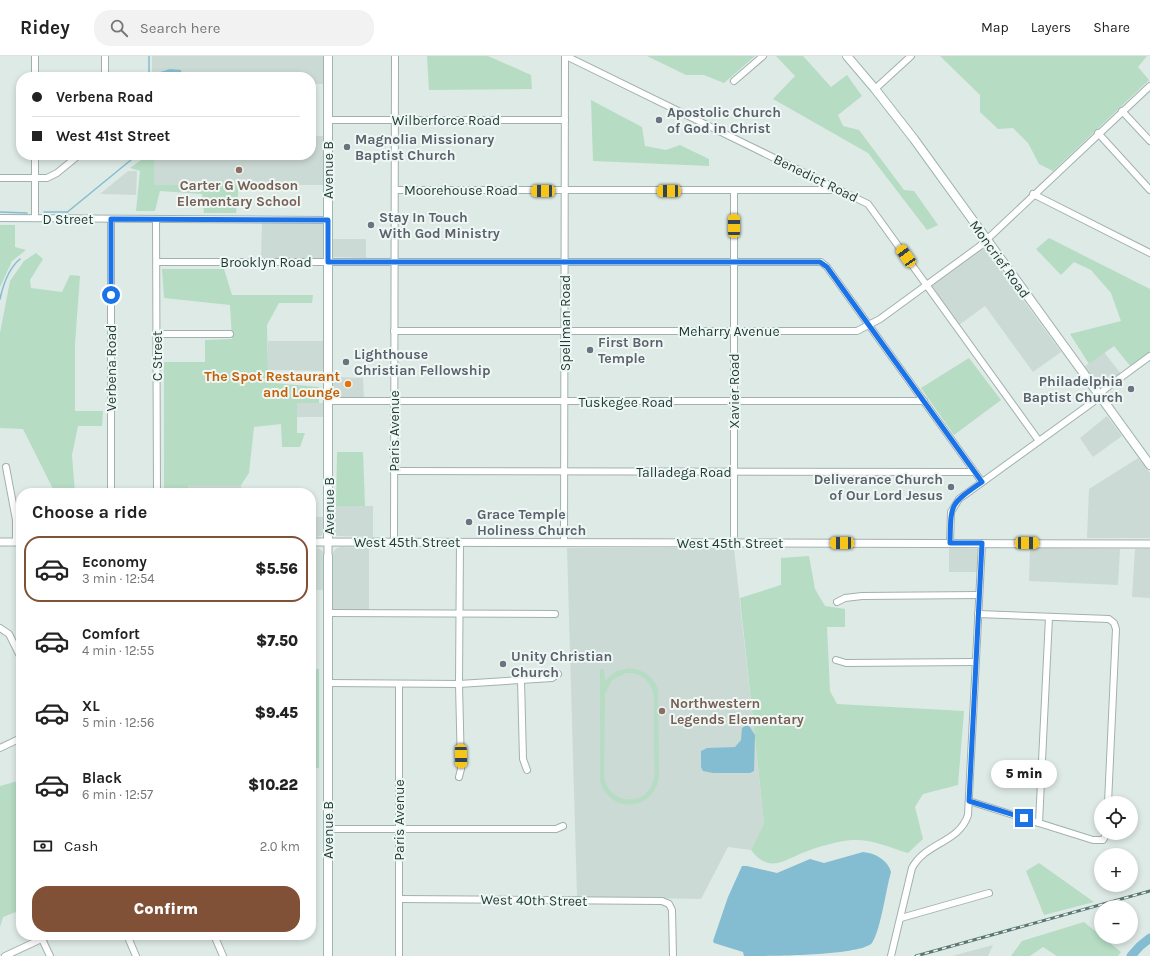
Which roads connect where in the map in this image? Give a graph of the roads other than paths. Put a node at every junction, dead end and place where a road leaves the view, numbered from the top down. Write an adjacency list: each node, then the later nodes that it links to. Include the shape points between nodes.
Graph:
1 (35, 56): 9 (street)
2 (105, 56): 10 (street)
3 (328, 56): 15 (main road, Avenue B)
4 (395, 56): 16 (street, Paris Avenue)
5 (566, 56): 17 (street, Spellman Road); 25 (street, Benedict Road)
6 (763, 56): 11 (street)
7 (847, 56): 13 (main road, Moncrief Road)
8 (911, 56): 13 (street)
9 (35, 72)
10 (106, 72)
11 (734, 82)
12 (1150, 86): 14 (street, Meharry Avenue)
13 (875, 89): 35 (main road, Moncrief Road)
14 (1122, 111): 18 (street, Meharry Avenue); 19 (street)
15 (328, 120): 16 (street, Wilberforce Road); 34 (main road, Avenue B)
16 (394, 120): 17 (street, Wilberforce Road); 24 (street, Paris Avenue)
17 (565, 120): 27 (street, Spellman Road)
18 (1098, 133): 26 (street); 29 (street, Meharry Avenue)
19 (1150, 142)
20 (35, 160): 23 (street)
21 (73, 160): 23 (street, via 53,176)
22 (0, 178): 23 (street)
23 (35, 178): 31 (street)
24 (395, 190): 27 (street, Moorehouse Road); 37 (street, Paris Avenue)
25 (840, 190): 28 (street, Moorehouse Road); 42 (street, Benedict Road, via 868,204)
26 (1150, 190)
27 (564, 191): 28 (street, Moorehouse Road); 38 (street, Spellman Road)
28 (734, 191): 39 (street, Xavier Road)
29 (1034, 194): 35 (street, Meharry Avenue); 36 (street)
30 (0, 218): 31 (street, D Street)
31 (35, 218): 32 (street, D Street)
32 (111, 219): 33 (street, D Street); 64 (street, Verbena Road)
33 (156, 219): 34 (street, D Street); 40 (street, C Street)
34 (328, 220): 41 (main road, Avenue B)
35 (986, 239): 42 (street, Meharry Avenue); 50 (main road, Moncrief Road)
36 (1150, 253)
37 (394, 261): 38 (street, Brooklyn Road); 41 (street, Brooklyn Road); 44 (street, Paris Avenue)
38 (565, 261): 39 (street, Brooklyn Road); 45 (street, Spellman Road)
39 (734, 261): 43 (street, Brooklyn Road, via 820,262 827,267); 46 (street, Xavier Road)
40 (157, 262): 41 (street, Brooklyn Road); 47 (street, C Street)
41 (328, 262): 51 (main road, Avenue B)
42 (926, 285): 43 (street, Meharry Avenue); 56 (street, Benedict Road)
43 (869, 326): 46 (street, Meharry Avenue, via 852,332); 55 (street, Brooklyn Road)
44 (394, 331): 45 (street, Meharry Avenue); 52 (street, Paris Avenue)
45 (565, 331): 46 (street, Meharry Avenue); 53 (street, Spellman Road)
46 (734, 331): 54 (street, Xavier Road)
47 (157, 334): 48 (street); 65 (street, C Street)
48 (230, 334)
49 (1149, 359): 50 (street)
50 (1099, 395): 56 (street); 57 (main road, Moncrief Road)
51 (328, 401): 52 (street, Tuskegee Road); 70 (main road, Avenue B)
52 (394, 401): 53 (street, Tuskegee Road); 59 (street, Paris Avenue)
53 (564, 402): 54 (street, Tuskegee Road); 60 (street, Spellman Road)
54 (734, 402): 55 (street, Tuskegee Road); 61 (street, Xavier Road)
55 (924, 402): 62 (street, Brooklyn Road)
56 (1039, 441): 63 (street)
57 (1150, 465)
58 (6, 467): 66 (street)
59 (394, 471): 60 (street, Talladega Road); 71 (street, Paris Avenue)
60 (565, 472): 61 (street, Talladega Road); 73 (street, Spellman Road)
61 (734, 472): 62 (street, Talladega Road); 74 (street, Xavier Road)
62 (974, 472): 63 (street, Brooklyn Road)
63 (982, 482): 75 (street, via 959,499 953,507)
64 (111, 488)
65 (157, 488)
66 (16, 520)
67 (0, 542): 68 (street)
68 (16, 542)
69 (316, 542): 70 (street, West 45th Street)
70 (328, 542): 71 (street, West 45th Street); 78 (street, Avenue B)
71 (394, 542): 72 (street, West 45th Street)
72 (460, 542): 73 (street, West 45th Street); 82 (street)
73 (564, 543): 74 (street, West 45th Street)
74 (734, 543): 75 (street, West 45th Street)
75 (950, 543): 76 (street, West 45th Street)
76 (982, 543): 77 (street, West 45th Street); 79 (street)
77 (1150, 544)
78 (328, 558): 81 (main road, Avenue B)
79 (979, 595): 80 (street, via 862,596); 84 (street)
80 (836, 602)
81 (328, 613): 82 (street); 92 (main road, Avenue B)
82 (460, 613): 83 (street); 94 (street)
83 (554, 614)
84 (978, 614): 85 (street); 89 (street)
85 (1049, 617): 99 (street, via 1108,619 1114,623 1116,629); 101 (street)
86 (0, 628): 87 (street, via 9,634)
87 (16, 648)
88 (836, 660): 89 (street, via 846,663)
89 (975, 662): 100 (street)
90 (558, 674): 91 (street, via 552,678)
91 (521, 680): 94 (street); 97 (street, via 523,759)
92 (328, 683): 93 (street); 103 (main road, Avenue B)
93 (399, 684): 94 (street); 104 (street, Paris Avenue)
94 (459, 684): 98 (street, via 462,769)
95 (16, 740): 96 (street)
96 (0, 748)
97 (527, 770)
98 (459, 777)
99 (1108, 796)
100 (969, 801): 101 (street); 108 (street, via 965,826 957,834 926,851 914,863)
101 (1039, 823): 105 (street)
102 (563, 826): 104 (street, via 556,829)
103 (328, 829): 104 (street); 117 (main road, Avenue B)
104 (399, 829): 107 (street, Paris Avenue)
105 (1094, 840)
106 (990, 893): 108 (street)
107 (399, 899): 118 (street, Paris Avenue); 119 (street, West 40th Street, via 662,901 669,904 672,910)
108 (901, 918): 120 (street)
109 (40, 940): 113 (street)
110 (42, 940): 114 (street)
111 (129, 940): 115 (street)
112 (216, 940): 116 (street)
113 (5, 956)
114 (50, 956)
115 (136, 956)
116 (224, 956)
117 (328, 956)
118 (399, 956)
119 (673, 956)
120 (891, 956)

